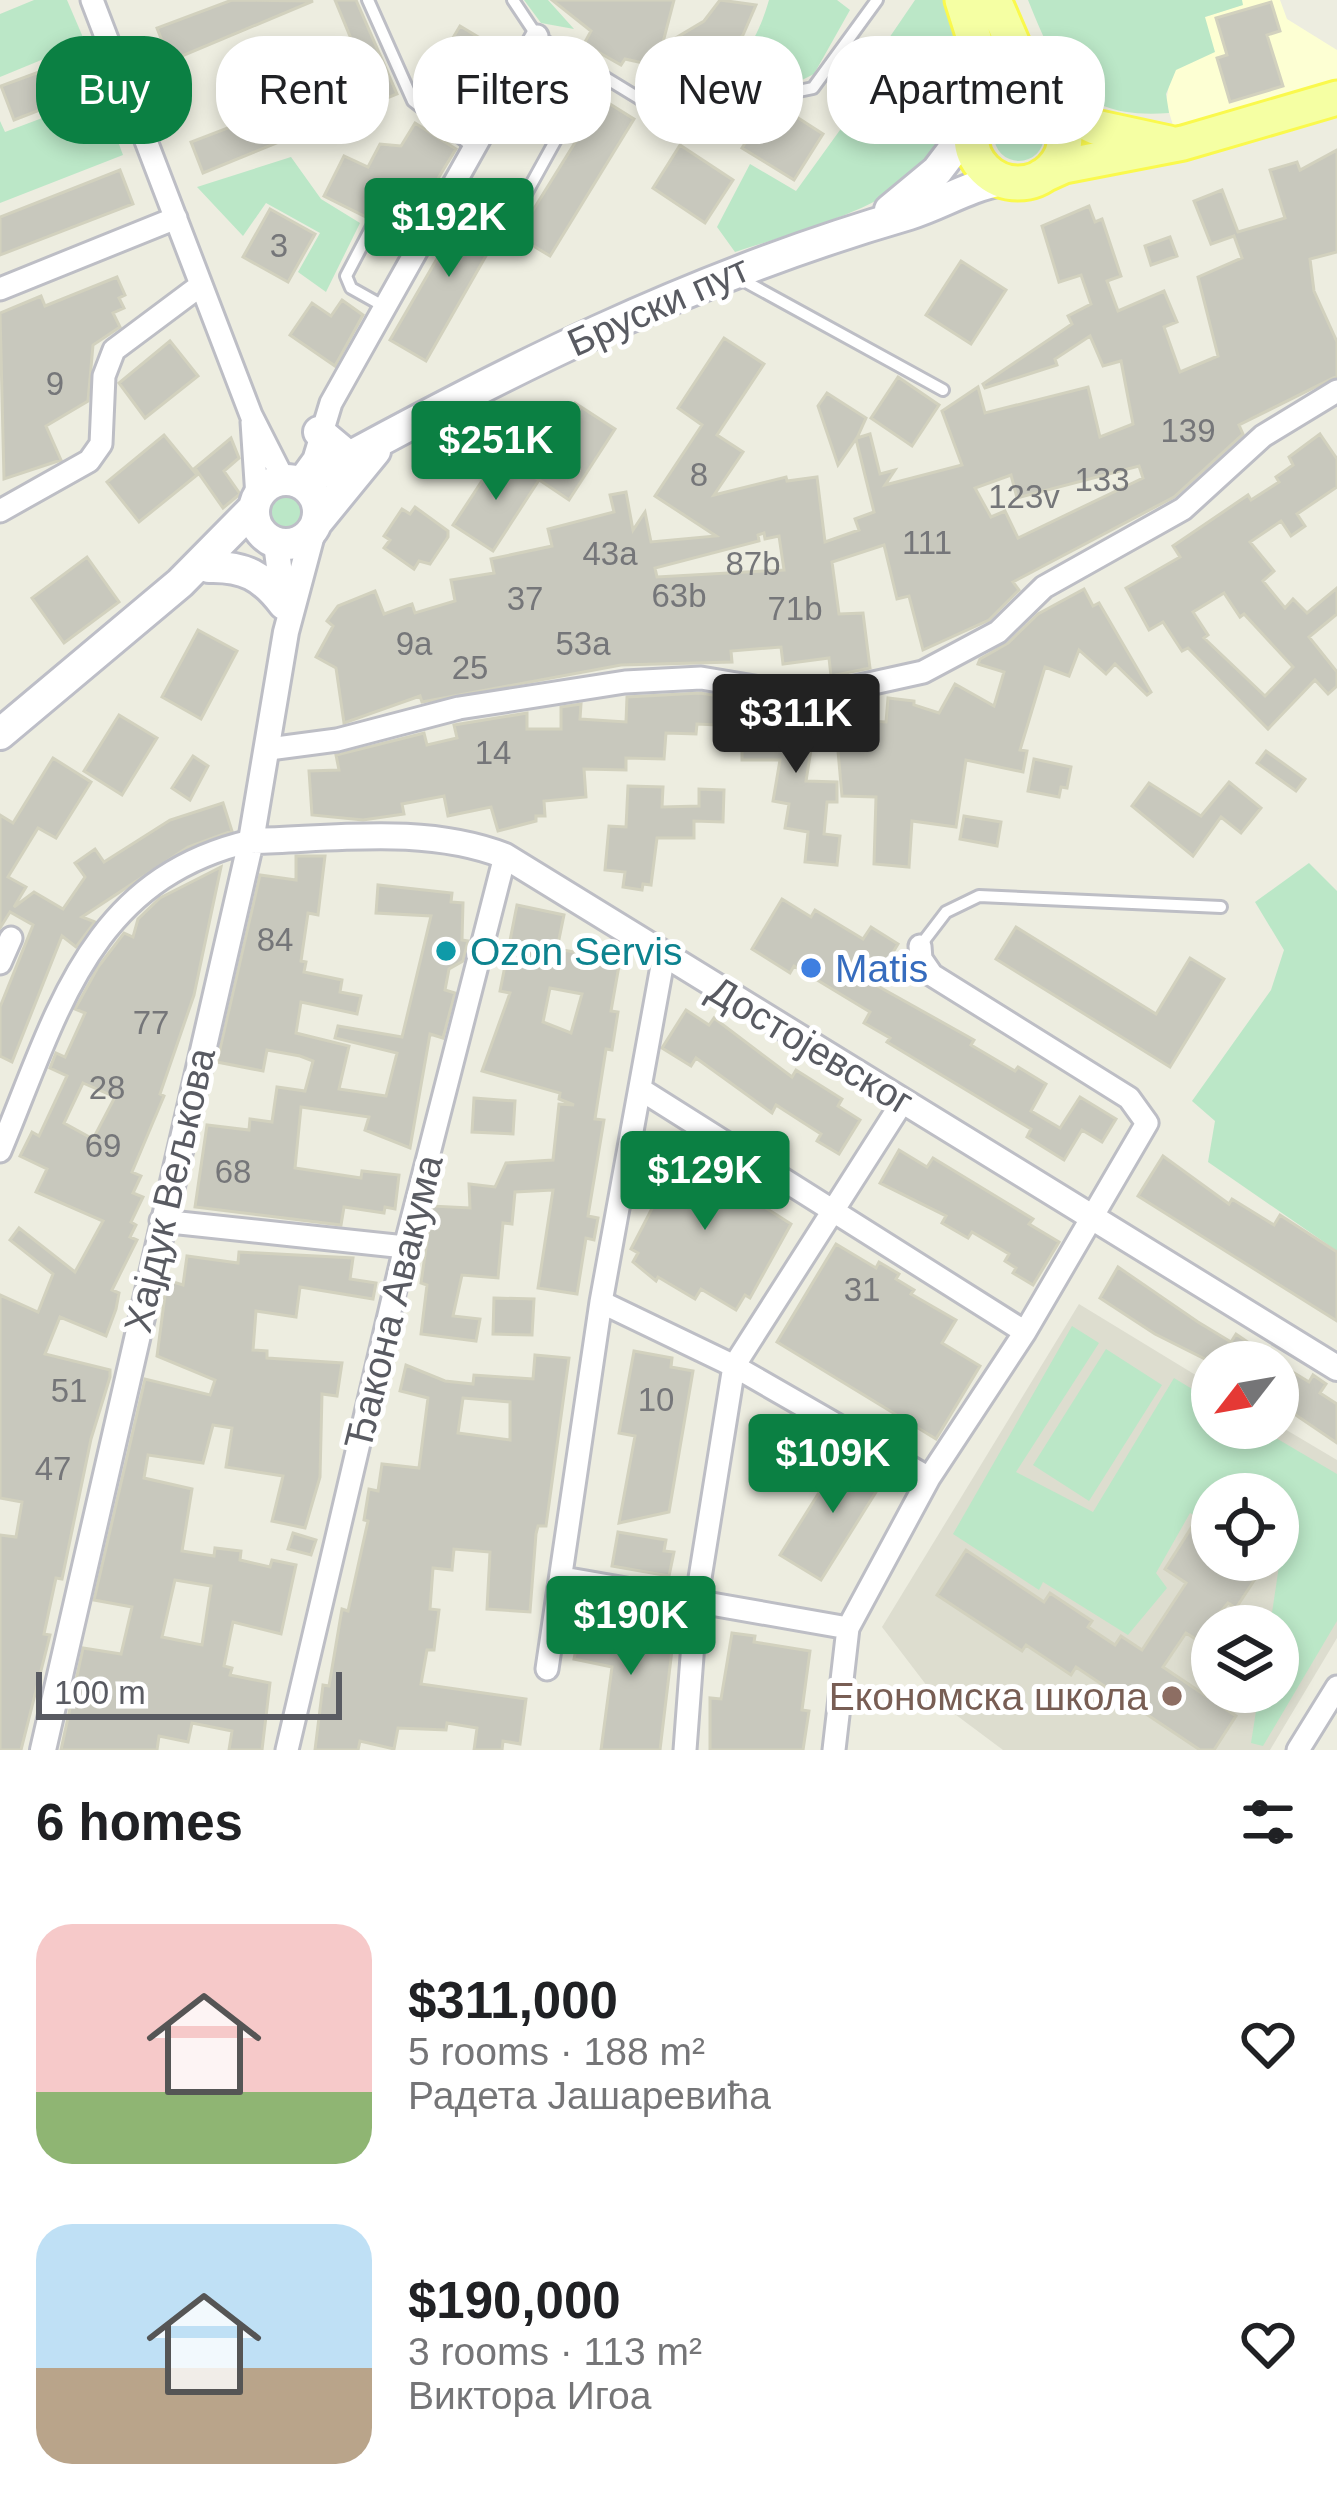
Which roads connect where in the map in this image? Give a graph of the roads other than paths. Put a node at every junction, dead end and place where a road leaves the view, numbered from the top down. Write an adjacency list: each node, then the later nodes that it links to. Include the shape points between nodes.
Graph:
1 (92, 0): 23 (street)
2 (368, 0): 19 (lane, via 413,100)
3 (513, 0): 7 (lane)
4 (877, 0): 10 (lane, via 813,88)
5 (962, 0): 8 (main road)
6 (994, 0): 9 (main road)
7 (537, 36)
8 (973, 36)
9 (1010, 36)
10 (803, 90)
11 (1337, 98): 18 (main road)
12 (1105, 129): 18 (main road)
13 (476, 144): 19 (street)
14 (554, 144): 22 (lane)
15 (956, 144): 25 (main road, Бруски пут)
16 (979, 144): 21 (main road, via 980,164)
17 (1063, 144): 20 (main road)
18 (1180, 144): 20 (main road)
19 (474, 148): 29 (street)
20 (1042, 176): 21 (main road)
21 (1002, 180): 25 (main road, Бруски пут)
22 (522, 201)
23 (176, 218): 27 (street); 28 (street)
24 (377, 218): 29 (lane, via 346,276 351,288)
25 (878, 220): 26 (main road, Бруски пут)
26 (734, 269): 30 (lane, via 741,283); 34 (main road, Бруски пут, via 611,322)
27 (201, 285): 32 (street); 38 (street, via 114,350 104,376 101,444 89,461)
28 (0, 289)
29 (385, 307): 33 (street)
30 (943, 390)
31 (1337, 391): 45 (street, via 1263,436 1184,509 1045,587 998,632 922,672 837,691 776,692 700,678 625,682)
32 (251, 415): 36 (street); 37 (street)
33 (319, 432): 35 (main road); 36 (street)
34 (383, 442): 35 (main road, Бруски пут); 39 (main road, Бруски пут)
35 (350, 458): 36 (main road, Бруски пут)
36 (293, 481): 37 (main road); 39 (main road, via 316,500)
37 (256, 503): 40 (main road, via 256,525); 42 (main road)
38 (0, 511)
39 (315, 527): 40 (main road, via 292,544); 43 (street)
40 (272, 540): 41 (main road); 43 (street)
41 (209, 566): 42 (main road); 43 (main road, via 259,577)
42 (180, 583): 44 (main road)
43 (285, 616): 45 (street, Хајдук Вељкова)
44 (5, 718)
45 (269, 749): 46 (street, Хајдук Вељкова)
46 (250, 841): 47 (street, Достојевског, via 437,837); 55 (street, via 146,888 99,934 57,1011); 58 (street, Хајдук Вељкова)
47 (505, 856): 51 (street, Достојевског); 59 (street, Ђакона Авакума)
48 (1221, 907): 50 (lane, via 979,896 946,912)
49 (11, 938): 52 (street)
50 (920, 946): 57 (street, via 932,975 1142,1110 1146,1133)
51 (664, 956): 53 (street); 54 (street, Достојевског)
52 (0, 963)
53 (640, 1090): 56 (street); 60 (street)
54 (903, 1101): 56 (street); 57 (street, Достојевског)
55 (0, 1151)
56 (832, 1211): 61 (street); 62 (street)
57 (1094, 1217): 61 (street); 63 (street, Достојевског)
58 (161, 1221): 59 (street); 70 (street, Хајдук Вељкова)
59 (405, 1246): 71 (street, Ђакона Авакума)
60 (601, 1302): 62 (street); 65 (street)
61 (1025, 1332): 64 (street)
62 (734, 1366): 64 (street); 66 (street)
63 (1337, 1368)
64 (929, 1478): 67 (street)
65 (562, 1578): 66 (street); 68 (street)
66 (696, 1603): 67 (street); 72 (street)
67 (848, 1628): 73 (street)
68 (547, 1669)
69 (1337, 1687): 74 (street)
70 (43, 1750)
71 (287, 1750)
72 (686, 1750)
73 (834, 1750)
74 (1298, 1750)

